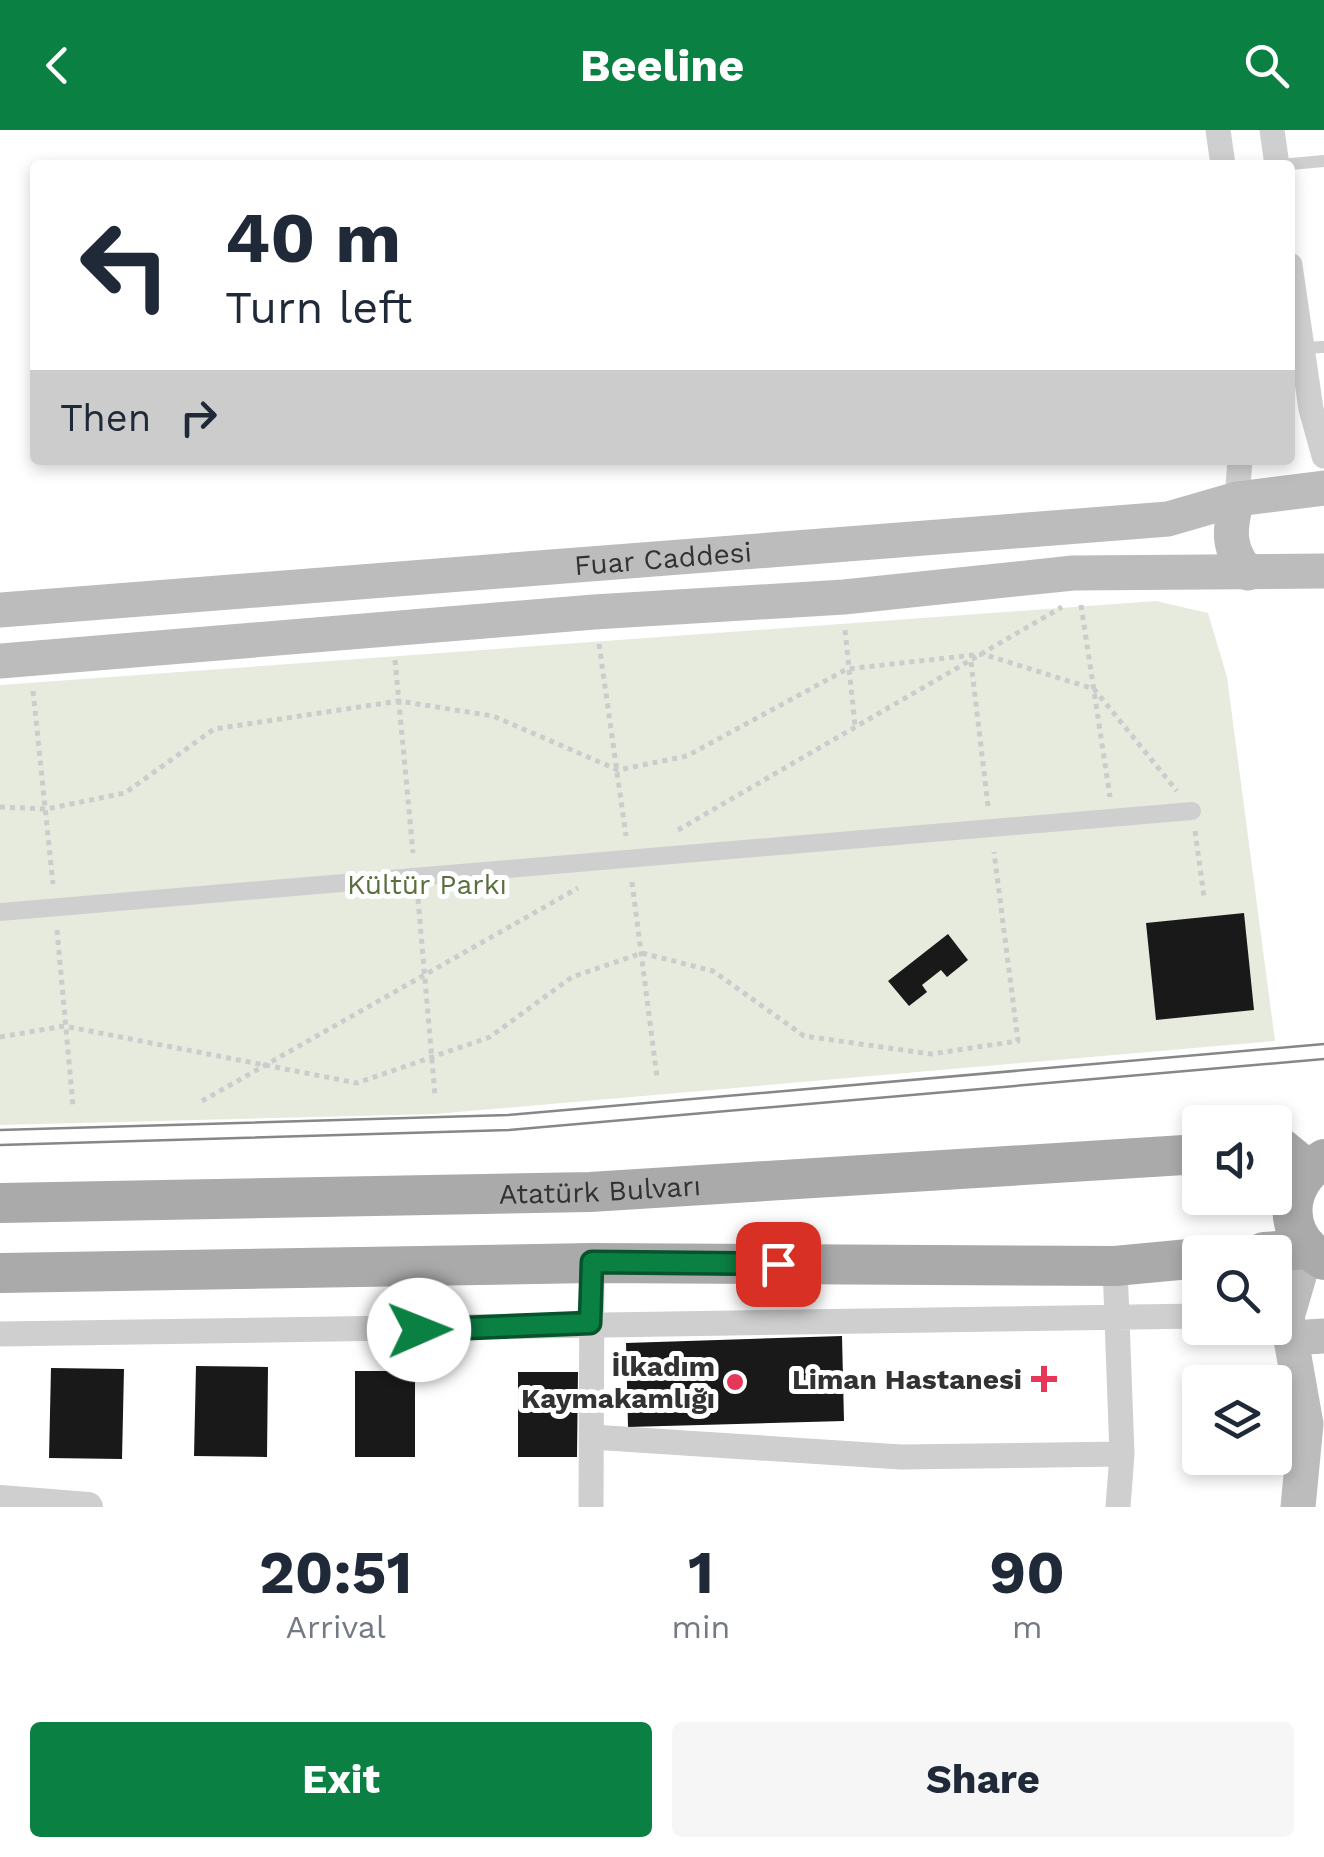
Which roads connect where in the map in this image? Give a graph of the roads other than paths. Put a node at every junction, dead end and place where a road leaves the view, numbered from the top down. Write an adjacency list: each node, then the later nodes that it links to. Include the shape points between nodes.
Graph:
1 (1218, 130): 3 (street)
2 (1272, 130): 4 (street)
3 (1222, 160)
4 (1277, 160)
5 (1324, 161): 6 (lane)
6 (1295, 164)
7 (1295, 284): 8 (street)
8 (1312, 348): 9 (street)
9 (1324, 456)
10 (1240, 465): 12 (street)
11 (1324, 488): 12 (main road, Fuar Caddesi)
12 (1237, 499): 14 (main road, via 1230,540); 16 (main road, Fuar Caddesi, via 1168,518)
13 (1324, 571): 14 (main road, Fuar Caddesi)
14 (1248, 574): 16 (main road, Fuar Caddesi, via 1073,573 844,597)
15 (0, 610): 16 (main road, Fuar Caddesi)
16 (327, 611): 17 (main road, Fuar Caddesi)
17 (0, 662)
18 (1192, 811): 19 (street)
19 (0, 912)
20 (1182, 1155): 22 (main road, Atatürk Bulvarı, via 590,1192)
21 (1302, 1159): 23 (main road, via 1292,1218)
22 (0, 1203)
23 (1315, 1254): 31 (main road)
24 (1182, 1260): 26 (main road)
25 (592, 1262): 26 (main road); 27 (main road); 30 (street)
26 (1115, 1266): 28 (street)
27 (0, 1273)
28 (1116, 1315): 29 (street); 30 (street); 36 (street)
29 (1182, 1316)
30 (590, 1323): 32 (street); 35 (street)
31 (1294, 1327): 34 (main road)
32 (0, 1334)
33 (1324, 1391): 34 (main road)
34 (1315, 1426): 41 (main road)
35 (592, 1436): 36 (street, via 902,1457); 39 (street)
36 (1122, 1454): 40 (street)
37 (0, 1500): 38 (street)
38 (88, 1507)
39 (591, 1507)
40 (1118, 1507)
41 (1298, 1507)

